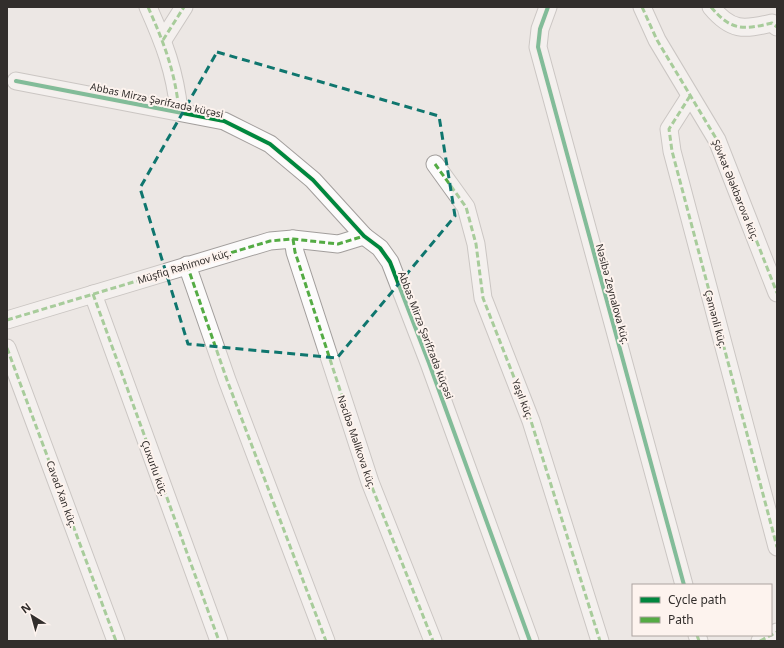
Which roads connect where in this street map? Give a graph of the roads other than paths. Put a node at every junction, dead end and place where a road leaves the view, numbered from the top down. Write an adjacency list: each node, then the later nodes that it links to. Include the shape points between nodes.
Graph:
1 (148, 7): 7 (street)
2 (184, 7): 7 (street)
3 (548, 7): 20 (street, Nəsibə Zeynalova küç., via 540,29 538,47)
4 (642, 7): 9 (street, Şövkət Ələkbərova küç., via 657,40)
5 (711, 7): 6 (street, via 729,25 740,28 772,23)
6 (777, 27)
7 (163, 40): 10 (street, via 176,83)
8 (16, 80): 10 (street, Abbas Mirzə Şərifzadə küçəsi)
9 (690, 96): 15 (street, Şövkət Ələkbərova küç., via 717,140); 19 (street, Çəmənli küç., via 669,129 672,151)
10 (179, 111): 12 (street, Abbas Mirzə Şərifzadə küçəsi, via 224,121 270,144 313,180)
11 (435, 164): 27 (street, Yaşıl küç., via 466,207 476,244 483,298 531,421)
12 (364, 236): 13 (street, Müşfiq Rəhimov küç., via 338,244); 26 (street, Abbas Mirzə Şərifzadə küçəsi, via 380,248 390,262)
13 (293, 239): 14 (street, Müşfiq Rəhimov küç., via 270,241); 25 (street, Nəcibə Məlikova küç., via 295,252 370,482)
14 (187, 265): 16 (street, Müşfiq Rəhimov küç.); 24 (street, via 227,380)
15 (777, 292)
16 (93, 294): 17 (street, Müşfiq Rəhimov küç.); 23 (street, Çuxurlu küç.)
17 (7, 320)
18 (7, 348): 22 (street, Cavad Xan küç.)
19 (777, 547)
20 (684, 584)
21 (769, 636): 28 (street)
22 (116, 641)
23 (219, 641)
24 (326, 641)
25 (433, 641)
26 (530, 641)
27 (600, 641)
28 (760, 641)

